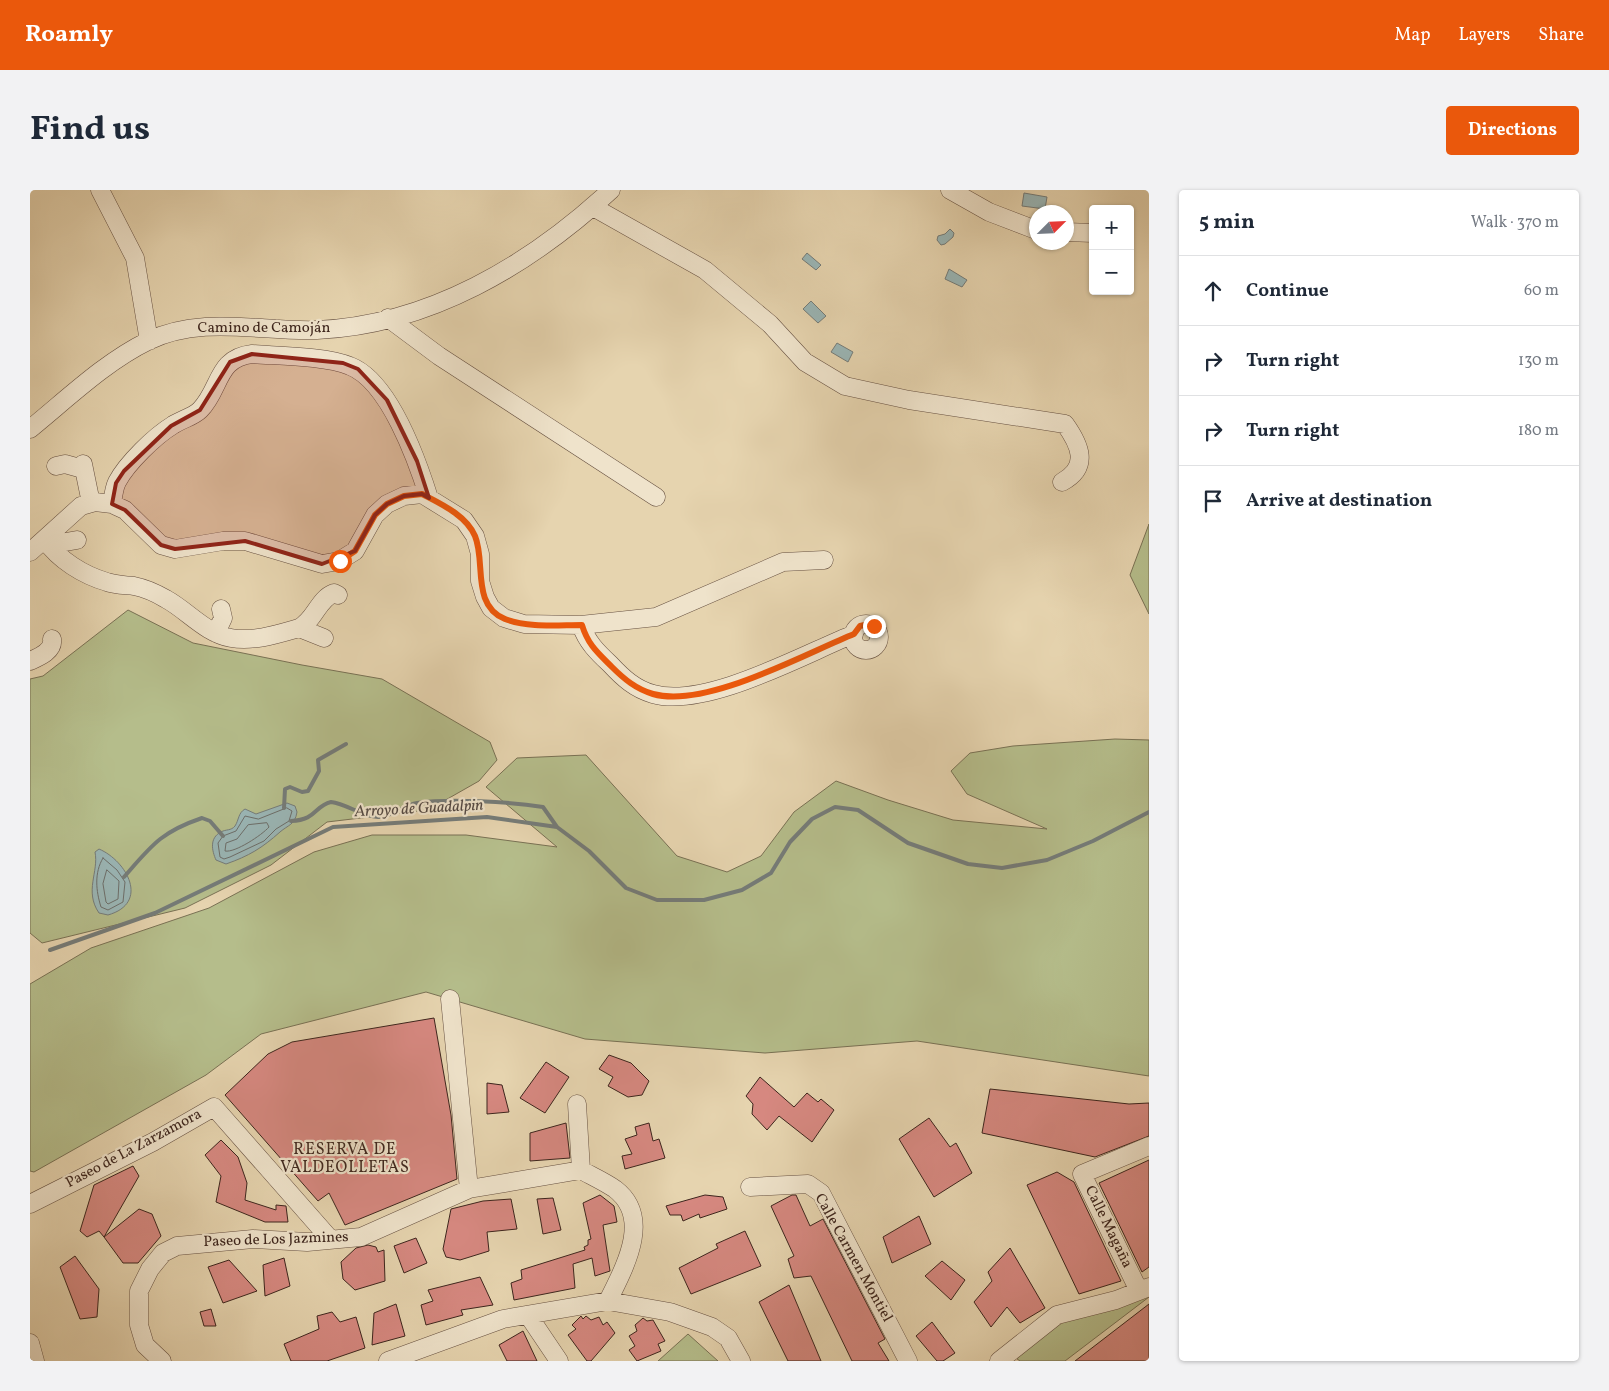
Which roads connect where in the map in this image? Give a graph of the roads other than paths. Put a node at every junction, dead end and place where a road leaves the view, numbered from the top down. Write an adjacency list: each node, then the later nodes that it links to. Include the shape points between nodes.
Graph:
1 (100, 190): 9 (street, via 136,258)
2 (611, 190): 4 (street, Camino de Camoján)
3 (950, 190): 5 (street, via 989,212)
4 (593, 207): 8 (street, Camino de Camoján, via 578,221 484,283 416,312); 12 (street, via 705,270 770,324 805,362 845,386 909,400 1065,424 1076,439 1080,466 1072,477)
5 (1029, 227)
6 (1074, 232): 7 (street)
7 (1089, 233)
8 (388, 318): 9 (street, Camino de Camoján, via 316,330 219,325 190,328); 13 (street, via 439,356)
9 (149, 341): 10 (street, Camino de Camoján, via 107,368)
10 (30, 429)
11 (56, 466): 15 (street, via 83,467)
12 (1062, 482)
13 (656, 497)
14 (429, 498): 16 (street, via 422,494 404,496 387,504 375,515 355,551 340,561 322,564 245,541 223,541 175,550 161,545 125,510); 16 (street, via 418,461 387,400 358,369 344,363 252,354 239,355 230,362 200,410 165,431 124,471 116,483); 23 (street, via 464,520 475,536 485,597 504,618 524,624)
15 (91, 503): 16 (street); 17 (street, via 81,506)
16 (112, 504)
17 (47, 537): 18 (street, via 60,543); 19 (street); 25 (street, via 52,550 80,571 108,583 153,592)
18 (77, 540)
19 (30, 552)
20 (824, 560): 23 (street, via 784,562 656,617)
21 (338, 595): 24 (street, via 334,593 326,598 312,619)
22 (221, 609): 25 (street, via 222,623)
23 (582, 625): 26 (street, via 586,641 627,682 652,694 666,696 719,688 760,675)
24 (294, 627): 25 (street, via 276,635 247,639); 27 (street)
25 (216, 633)
26 (854, 634)
27 (324, 638)
28 (52, 639): 29 (street, via 50,649)
29 (30, 661)
30 (450, 999): 35 (street)
31 (577, 1104): 33 (street)
32 (1149, 1146): 38 (street, Calle Magaña, via 1082,1174)
33 (581, 1170): 35 (street, Paseo de Los Jazmines); 39 (street, via 616,1190 631,1210 634,1231 630,1256)
34 (750, 1187): 48 (street, Calle Carmen Montiel, via 808,1184 821,1193)
35 (470, 1190): 37 (street, Paseo de Los Jazmines, via 361,1237)
36 (30, 1204): 37 (street, Paseo de La Zarzamora, via 153,1142 214,1107)
37 (331, 1240): 44 (street, Paseo de Los Jazmines, via 307,1242 253,1238 177,1246 163,1253 139,1291 139,1325 145,1345)
38 (1144, 1289): 49 (street, via 1116,1300 1057,1315)
39 (608, 1301): 40 (street); 47 (street, via 670,1312 712,1327 728,1338)
40 (528, 1315): 42 (street, via 503,1319); 46 (street)
41 (30, 1343): 43 (street)
42 (424, 1355): 45 (street)
43 (36, 1361)
44 (162, 1361)
45 (388, 1361)
46 (559, 1361)
47 (741, 1361)
48 (908, 1361)
49 (1001, 1361)

